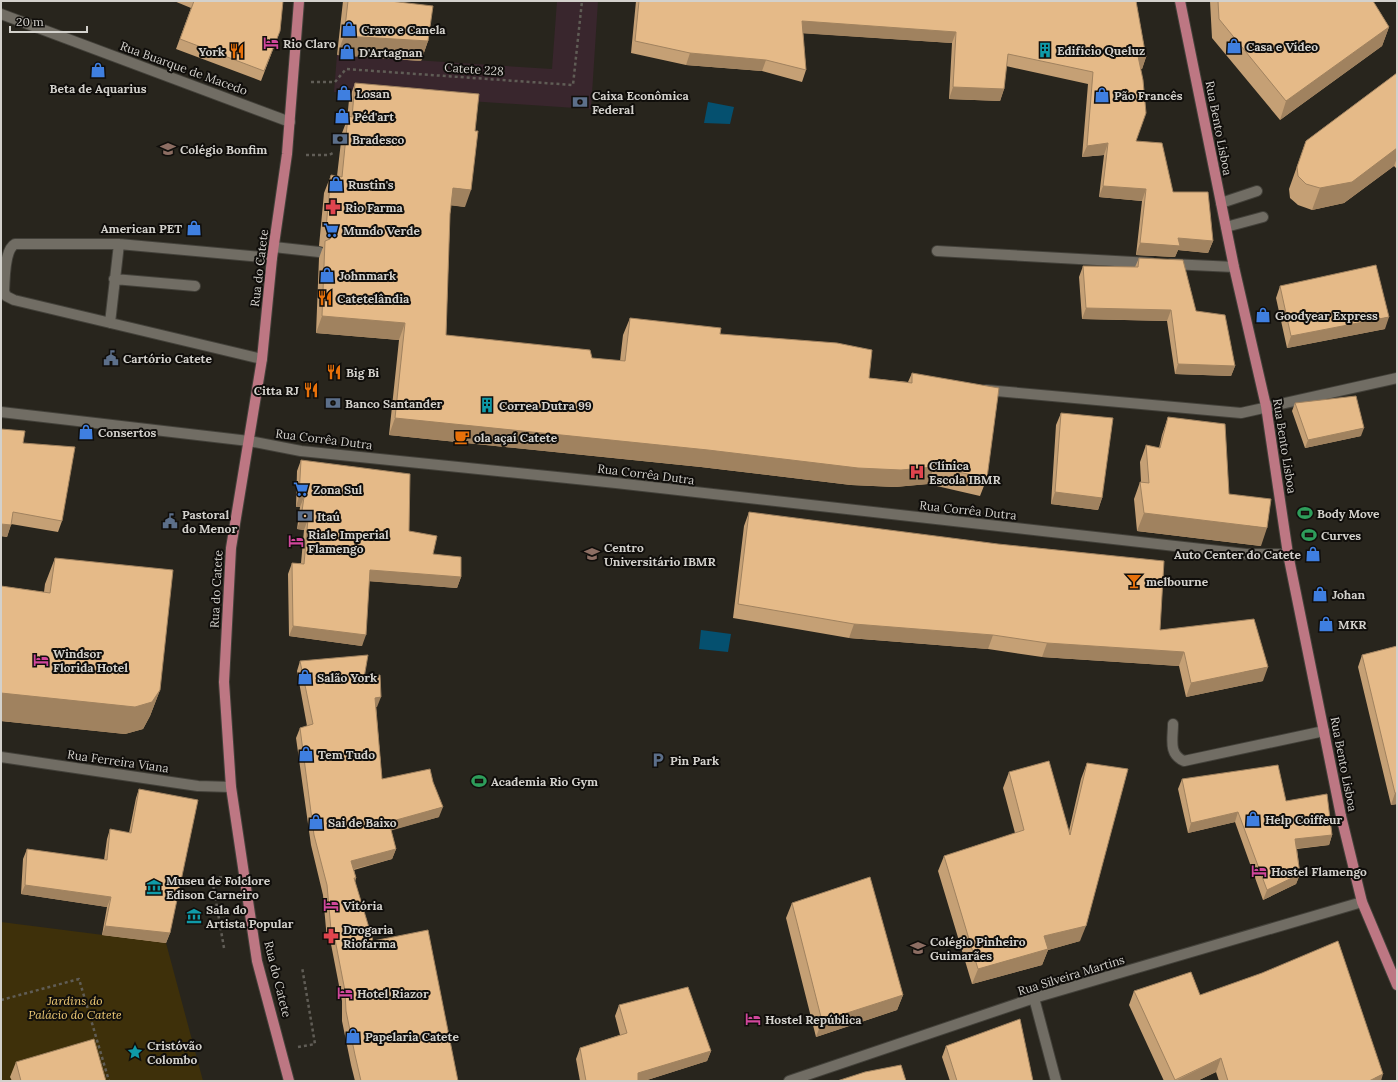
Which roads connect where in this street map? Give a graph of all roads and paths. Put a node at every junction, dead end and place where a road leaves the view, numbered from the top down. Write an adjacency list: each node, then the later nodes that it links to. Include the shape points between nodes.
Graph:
1 (299, 1): 5 (main road, Rua do Catete)
2 (582, 1): 5 (path, Catete 228, via 573,86 346,69 335,82)
3 (1180, 1): 10 (main road, Rua Bento Lisboa)
4 (1, 14): 6 (street, Rua Buarque de Macedo)
5 (294, 82): 6 (main road, Rua do Catete)
6 (290, 122): 8 (main road, Rua do Catete)
7 (333, 152): 8 (path, via 329,155)
8 (287, 154): 14 (main road, Rua do Catete)
9 (1257, 191): 10 (street)
10 (1221, 203): 12 (main road, Rua Bento Lisboa)
11 (1263, 217): 12 (street)
12 (1226, 227): 18 (main road, Rua Bento Lisboa)
13 (118, 244): 17 (street); 19 (street); 21 (street, via 10,246 4,291 6,296 14,300)
14 (274, 247): 16 (street); 17 (main road, Rua do Catete)
15 (937, 251): 18 (street)
16 (319, 252)
17 (272, 258): 22 (main road, Rua do Catete)
18 (1234, 267): 25 (main road, Rua Bento Lisboa)
19 (114, 279): 20 (street); 21 (street)
20 (195, 286)
21 (110, 323): 22 (street)
22 (262, 359): 27 (main road, Rua do Catete)
23 (1397, 378): 25 (street)
24 (973, 389): 25 (street, via 1241,413)
25 (1266, 406): 28 (main road, Rua Bento Lisboa)
26 (1, 412): 27 (street, Rua Corrêa Dutra)
27 (249, 441): 28 (street, Rua Corrêa Dutra, via 301,451 616,483 1246,554); 32 (main road, Rua do Catete, via 231,548 224,682)
28 (1288, 554): 30 (main road, Rua Bento Lisboa)
29 (1173, 724): 30 (street, via 1172,750 1177,758 1184,761)
30 (1324, 731): 34 (main road, Rua Bento Lisboa)
31 (1, 757): 32 (street, Rua Ferreira Viana, via 198,786)
32 (231, 787): 42 (main road, Rua do Catete, via 258,961)
33 (212, 878): 35 (path)
34 (1362, 902): 37 (main road, Rua Bento Lisboa); 38 (street, Rua Silveira Martins)
35 (224, 948)
36 (302, 967): 40 (path)
37 (1397, 985)
38 (1034, 998): 43 (street, Rua Silveira Martins); 44 (street)
39 (1, 1000): 41 (path, via 79,980)
40 (315, 1044)
41 (109, 1081)
42 (289, 1081)
43 (789, 1081)
44 (1056, 1081)

